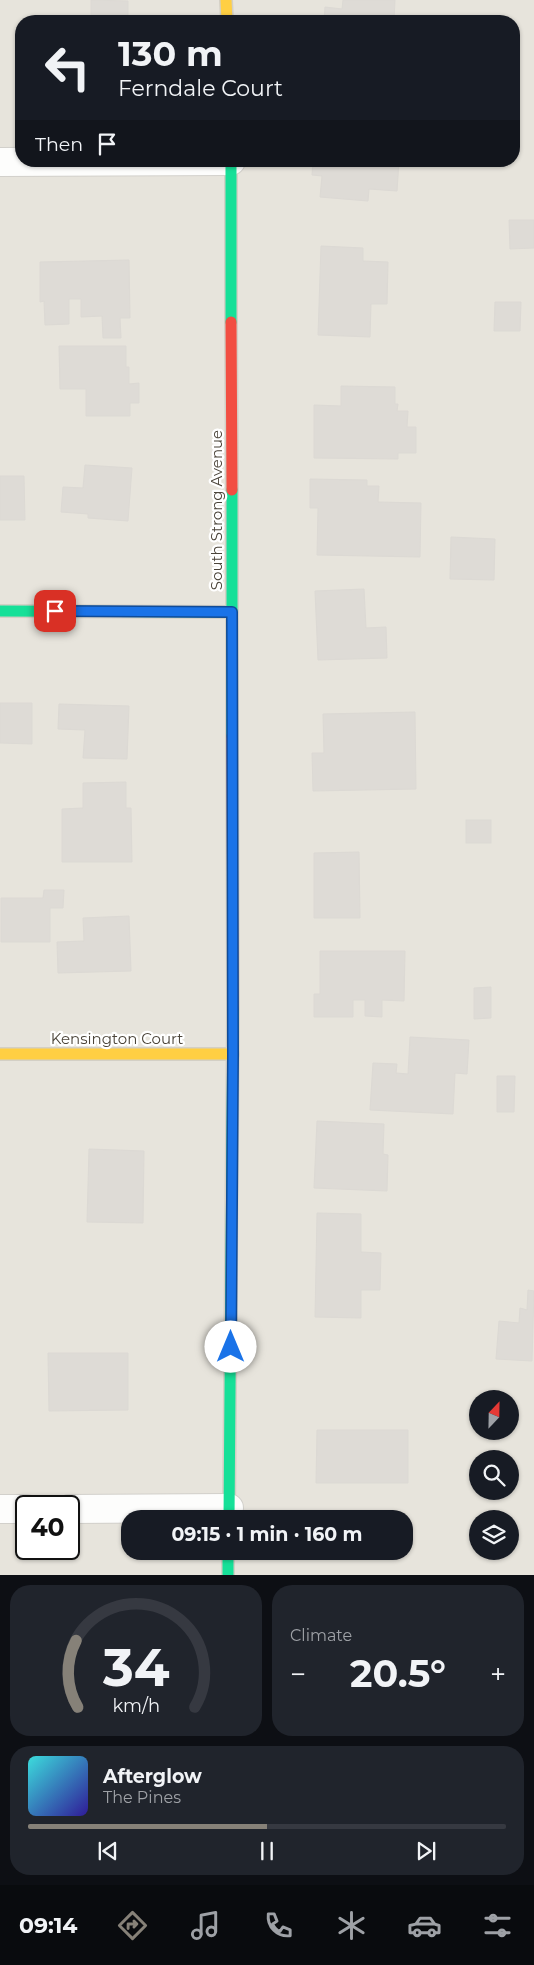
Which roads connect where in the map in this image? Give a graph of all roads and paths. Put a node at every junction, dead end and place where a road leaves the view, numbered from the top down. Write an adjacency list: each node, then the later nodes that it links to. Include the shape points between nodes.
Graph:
1 (226, 0): 2 (street)
2 (227, 15)
3 (0, 162): 4 (street)
4 (15, 162)
5 (231, 167): 7 (street, South Strong Avenue)
6 (0, 611): 7 (street)
7 (232, 612): 9 (street, South Strong Avenue)
8 (0, 1054): 9 (street, Kensington Court)
9 (233, 1054): 14 (street, South Strong Avenue)
10 (0, 1508): 11 (street)
11 (15, 1508)
12 (80, 1508): 13 (street)
13 (122, 1510)
14 (229, 1510)
15 (228, 1560): 16 (street)
16 (228, 1575)

